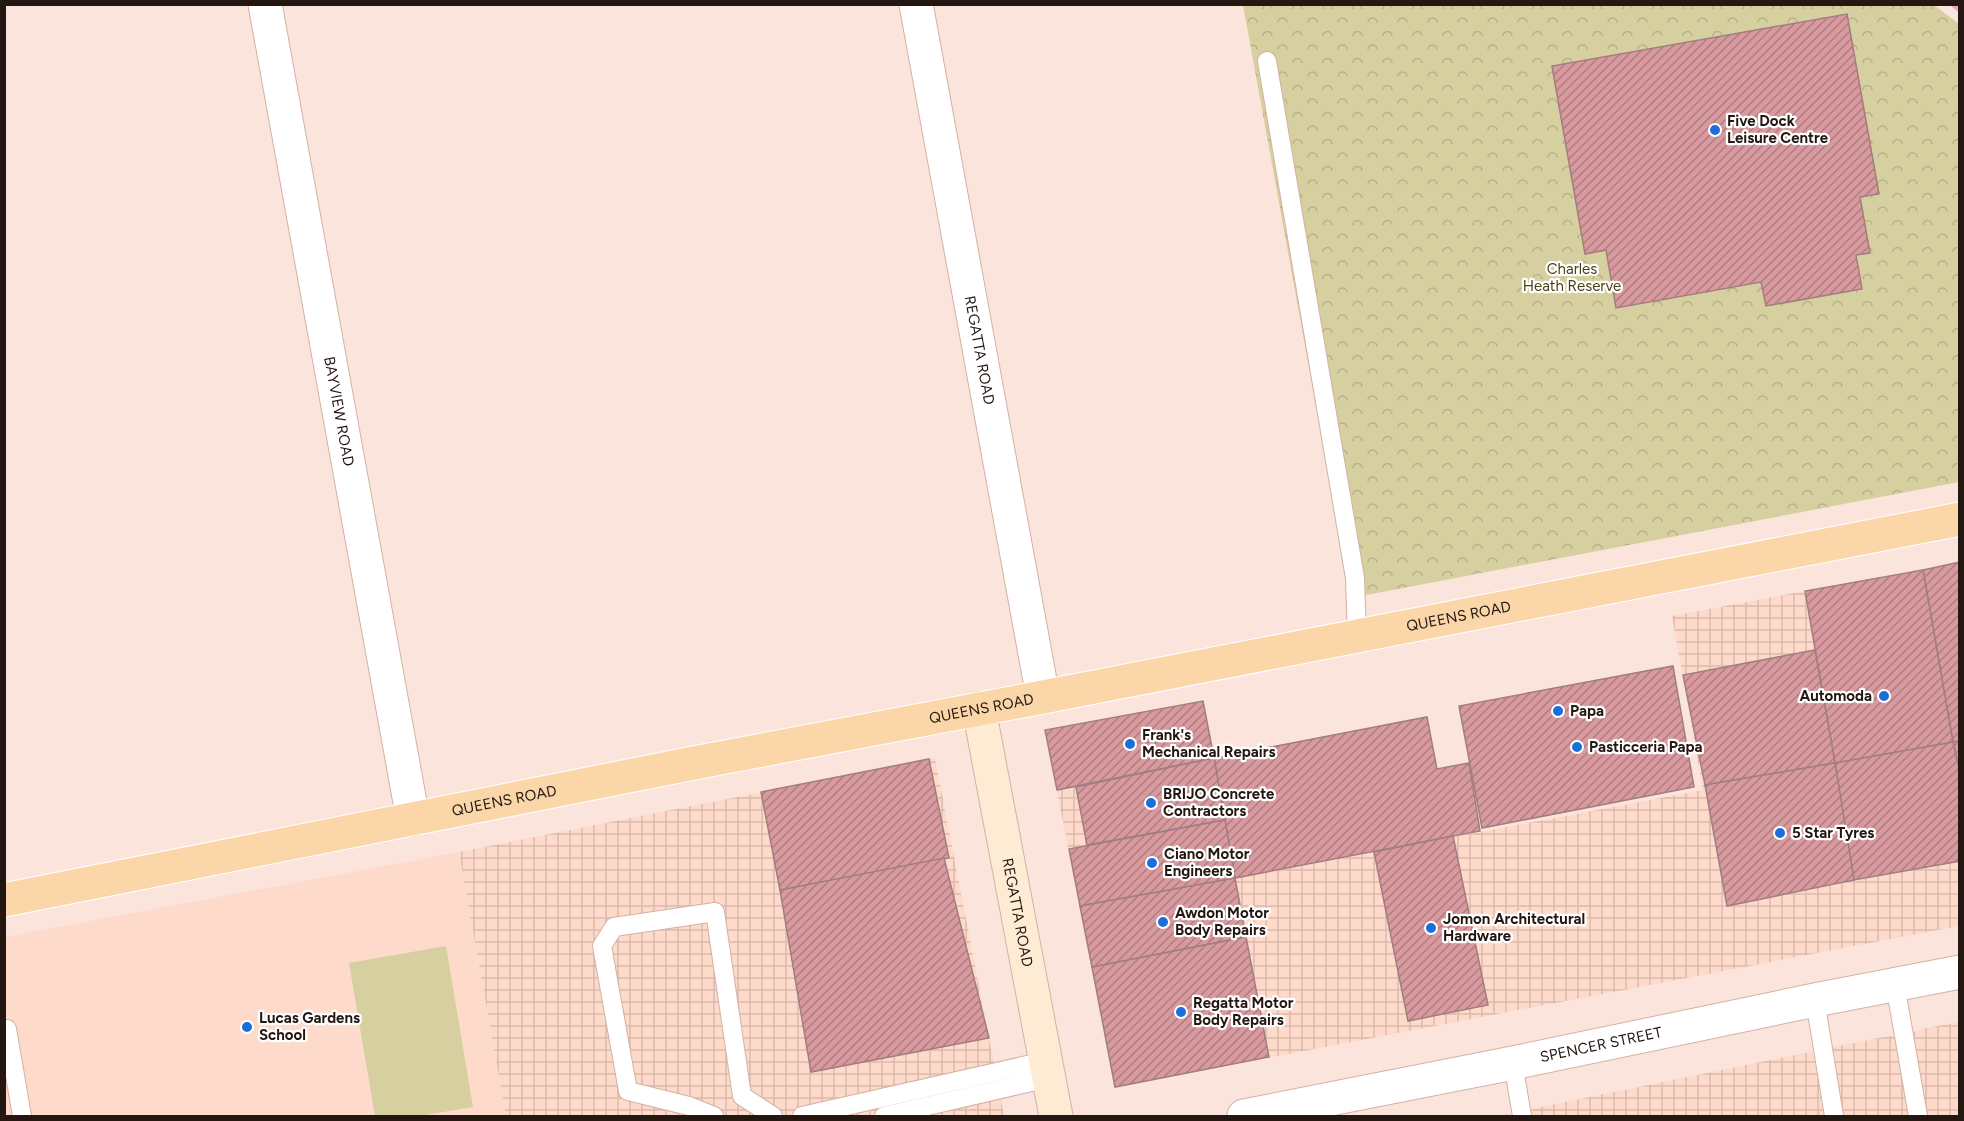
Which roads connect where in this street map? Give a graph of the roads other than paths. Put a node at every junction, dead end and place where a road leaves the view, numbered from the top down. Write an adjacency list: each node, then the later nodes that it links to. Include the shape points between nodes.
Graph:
1 (265, 4): 8 (street, BAYVIEW ROAD)
2 (916, 4): 6 (street, REGATTA ROAD)
3 (1267, 61): 5 (lane, via 1355,578)
4 (1959, 519): 5 (main road, QUEENS ROAD)
5 (1357, 636): 6 (main road, QUEENS ROAD)
6 (1043, 698): 7 (main road, QUEENS ROAD)
7 (979, 709): 8 (main road, QUEENS ROAD); 15 (street, REGATTA ROAD)
8 (412, 819): 9 (main road, QUEENS ROAD)
9 (4, 900)
10 (1959, 972): 11 (street, SPENCER STREET)
11 (1895, 984): 12 (street, SPENCER STREET); 26 (lane)
12 (1815, 1000): 14 (street, SPENCER STREET); 25 (lane)
13 (4, 1030): 17 (lane, via 7,1029)
14 (1513, 1063): 23 (street, SPENCER STREET); 24 (lane)
15 (1047, 1070): 20 (lane); 21 (lane); 22 (street, REGATTA ROAD)
16 (748, 1110): 18 (lane, via 742,1096 715,912 614,927 602,946 628,1090); 19 (lane)
17 (22, 1116)
18 (714, 1116)
19 (773, 1116)
20 (802, 1116)
21 (884, 1116)
22 (1056, 1116)
23 (1244, 1116)
24 (1522, 1116)
25 (1834, 1116)
26 (1918, 1116)

